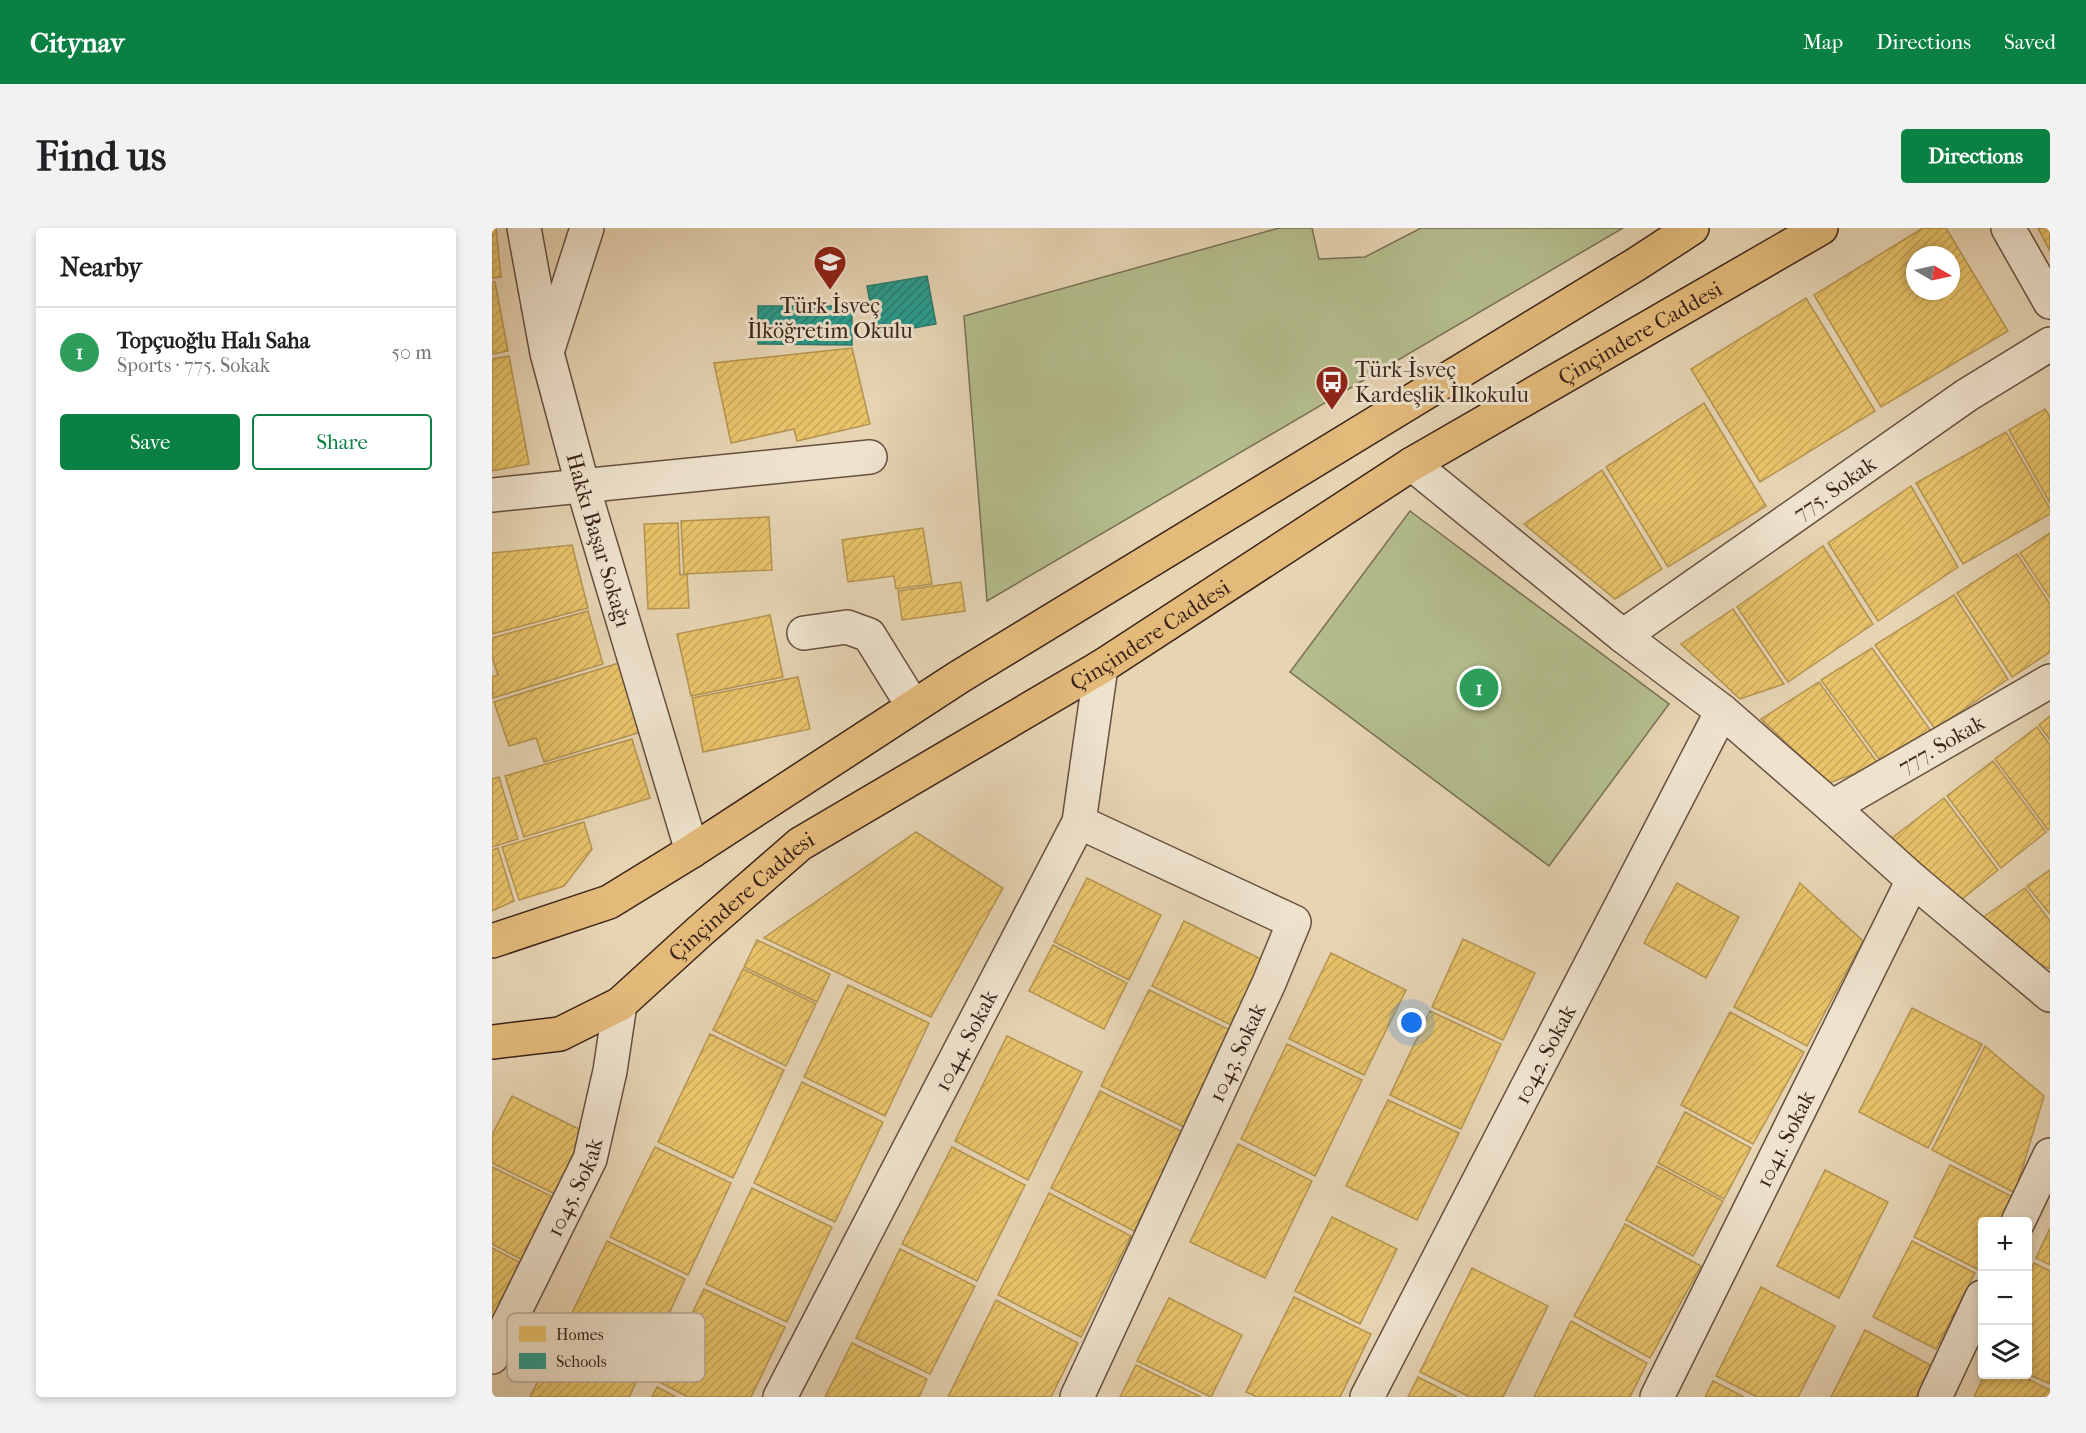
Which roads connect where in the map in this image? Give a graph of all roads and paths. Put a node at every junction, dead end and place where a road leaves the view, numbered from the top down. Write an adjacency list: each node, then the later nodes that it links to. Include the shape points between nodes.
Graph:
1 (524, 228): 8 (street, Hakkı Başar Sokağı)
2 (587, 228): 8 (street)
3 (1692, 228): 17 (main road)
4 (1821, 228): 10 (main road, Çinçindere Caddesi)
5 (2008, 228): 6 (street)
6 (2050, 302)
7 (2050, 344): 14 (street, 775. Sokak, via 1967,394)
8 (547, 353): 11 (street, Hakkı Başar Sokağı)
9 (870, 457): 11 (street)
10 (1412, 464): 14 (street); 15 (main road, Çinçindere Caddesi)
11 (583, 487): 12 (street); 21 (street, Hakkı Başar Sokağı)
12 (492, 495)
13 (804, 633): 17 (street, via 847,627 869,635)
14 (1623, 636): 18 (street)
15 (1101, 667): 20 (street, 1044. Sokak); 25 (main road, Çinçindere Caddesi, via 800,844)
16 (2050, 681): 19 (street, 777. Sokak)
17 (914, 706): 21 (main road)
18 (1722, 711): 19 (street); 35 (street, 1042. Sokak)
19 (1832, 807): 22 (street)
20 (1079, 822): 33 (street, 1044. Sokak); 34 (street, 1043. Sokak, via 1294,922)
21 (692, 851): 23 (main road, via 609,902)
22 (1913, 880): 24 (street); 36 (street, 1041. Sokak)
23 (492, 941)
24 (2050, 995)
25 (620, 1004): 26 (main road, Çinçindere Caddesi, via 560,1034); 30 (street, 1045. Sokak, via 590,1159)
26 (492, 1042)
27 (2050, 1155): 28 (street)
28 (2021, 1217)
29 (1978, 1307): 37 (street)
30 (514, 1313)
31 (507, 1327): 32 (street, 1045. Sokak)
32 (492, 1357)
33 (780, 1397)
34 (1077, 1397)
35 (1367, 1397)
36 (1657, 1397)
37 (1935, 1397)

